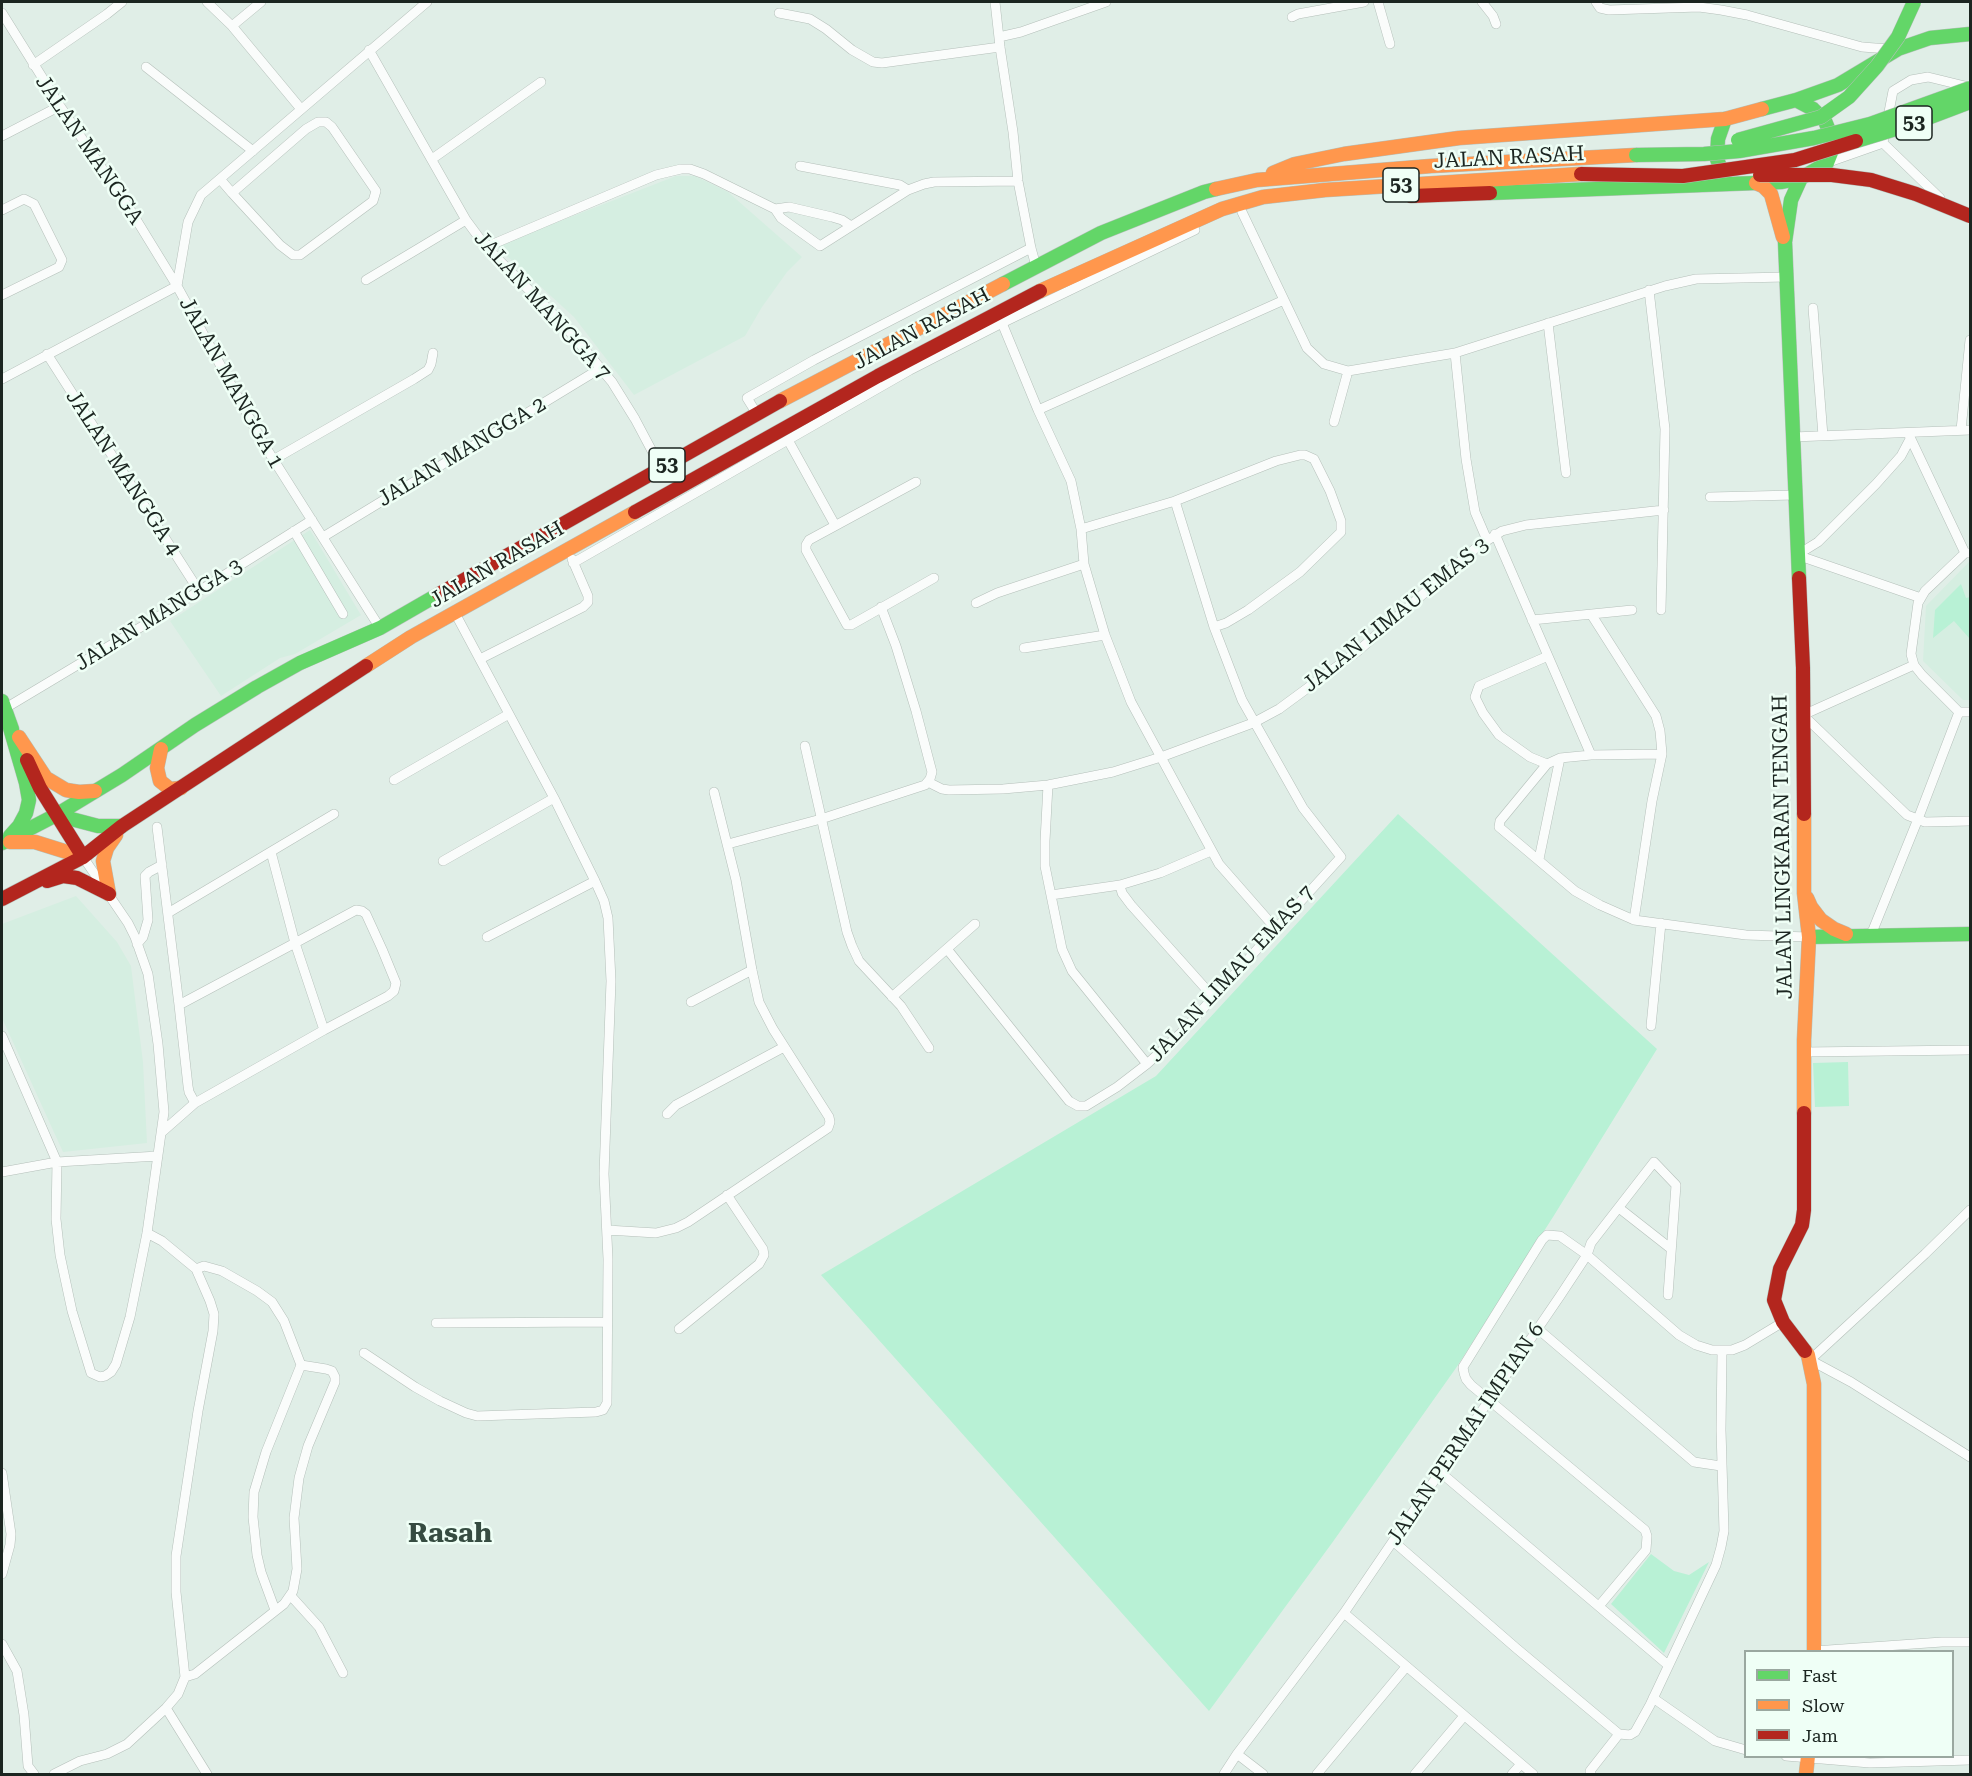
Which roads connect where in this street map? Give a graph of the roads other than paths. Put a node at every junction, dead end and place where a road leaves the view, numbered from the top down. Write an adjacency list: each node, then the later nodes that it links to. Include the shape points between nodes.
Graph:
1 (122, 2): 24 (street)
2 (207, 2): 17 (street)
3 (261, 2): 17 (street)
4 (427, 2): 22 (street, JALAN MANGGA 1)
5 (995, 2): 19 (street)
6 (1106, 2): 19 (street)
7 (1364, 2): 15 (street)
8 (1378, 2): 20 (street)
9 (1482, 2): 16 (street)
10 (1596, 2): 12 (street, via 1600,8 1609,10)
11 (1914, 2): 40 (main road, bridge, via 1898,37 1877,66 1849,97 1821,117 1747,138)
12 (1699, 4): 23 (street)
13 (779, 12): 21 (street, via 810,19 873,62)
14 (2, 13): 24 (street, JALAN MANGGA)
15 (1292, 17)
16 (1496, 24)
17 (232, 26): 31 (street)
18 (1971, 34): 23 (main road, via 1930,39)
19 (999, 37): 21 (street)
20 (1390, 44)
21 (1000, 47): 48 (street)
22 (369, 50): 31 (street, JALAN MANGGA 1); 41 (street, JALAN MANGGA 7)
23 (1892, 54): 28 (main road, via 1839,85); 33 (main road, via 1857,95)
24 (33, 65): 30 (street, JALAN MANGGA)
25 (146, 67): 38 (street)
26 (541, 82): 41 (street)
27 (1971, 88): 37 (street, via 1928,77 1911,80 1893,91); 40 (main road, JALAN RASAH / 53, bridge, via 1870,124 1814,138 1739,151)
28 (1796, 100): 32 (main road); 33 (main road)
29 (1971, 102): 44 (main road, JALAN RASAH / 53, bridge, via 1795,160)
30 (60, 106): 35 (street); 68 (street, JALAN MANGGA)
31 (298, 111): 34 (street); 38 (street, JALAN MANGGA 1)
32 (1725, 119): 47 (main road, via 1459,138 1295,164); 49 (main road, via 1718,139 1718,159)
33 (1825, 121): 36 (main road)
34 (306, 129): 52 (street); 52 (street, via 318,122 332,127 374,186 373,201 300,255 293,255)
35 (2, 136)
36 (1832, 138): 39 (street); 42 (main road)
37 (1883, 143): 39 (street); 61 (street)
38 (253, 151): 46 (street, JALAN MANGGA 1)
39 (1855, 153): 42 (street)
40 (1636, 155): 47 (main road, JALAN RASAH / 53)
41 (432, 159): 59 (street, JALAN MANGGA 7)
42 (1827, 163): 45 (main road)
43 (800, 166): 51 (street, via 900,185)
44 (1683, 176): 55 (main road, JALAN RASAH / 53, bridge, via 1581,174 1325,190 1263,198); 58 (main road, bridge, via 1832,175 1871,180)
45 (1801, 178): 50 (main road); 62 (main road, JALAN LINGKARAN TENGAH, via 1791,200)
46 (220, 179): 52 (street); 68 (street, JALAN MANGGA 1, via 201,195 188,222)
47 (1257, 180): 65 (main road, JALAN RASAH / 53, via 1204,192 1101,233)
48 (1018, 181): 51 (street, via 934,182); 64 (street)
49 (1727, 183): 50 (main road); 53 (main road)
50 (1756, 183): 62 (main road, JALAN LINGKARAN TENGAH, via 1771,194)
51 (908, 190): 60 (street)
52 (232, 193)
53 (1277, 202): 55 (main road); 57 (street)
54 (775, 209): 60 (street, via 789,207 842,220); 60 (street, via 781,218 820,246); 63 (street, via 704,174 681,169 656,175)
55 (1222, 209): 106 (main road, JALAN RASAH / 53, via 1026,298)
56 (2, 210): 70 (street, via 24,199 34,204 62,260 59,267)
57 (1242, 212): 71 (street); 73 (street)
58 (1971, 216)
59 (466, 220): 63 (street, JALAN MANGGA 7); 67 (street)
60 (851, 226)
61 (1971, 226)
62 (1785, 242): 66 (main road, JALAN LINGKARAN TENGAH)
63 (486, 247): 80 (street, JALAN MANGGA 7)
64 (1030, 248): 65 (street); 79 (street)
65 (1036, 266): 82 (main road, JALAN RASAH / 53)
66 (1786, 277): 69 (street, via 1696,279); 90 (main road, JALAN LINGKARAN TENGAH)
67 (366, 280)
68 (177, 286): 78 (street); 92 (street, JALAN MANGGA 1)
69 (1649, 290): 74 (street); 99 (street, via 1665,429)
70 (2, 295)
71 (1284, 300): 81 (street, via 1314,357); 84 (street)
72 (1813, 308): 89 (street)
73 (1002, 323): 84 (street); 91 (street, via 910,370)
74 (1548, 323): 77 (street); 94 (street)
75 (1971, 340): 87 (street)
76 (433, 353): 92 (street, via 428,369 414,380)
77 (1455, 353): 81 (street); 105 (street, via 1475,512)
78 (47, 354): 83 (street); 112 (street, JALAN MANGGA 4)
79 (814, 360): 82 (street); 85 (street, via 747,398)
80 (601, 368): 93 (street, JALAN MANGGA 7, via 620,392); 104 (street, JALAN MANGGA 2)
81 (1348, 371): 86 (street)
82 (823, 377): 85 (main road, JALAN RASAH / 53)
83 (2, 379)
84 (1038, 410): 102 (street, via 1071,481)
85 (757, 414): 93 (main road, JALAN RASAH / 53)
86 (1334, 422)
87 (1966, 430): 88 (street)
88 (1909, 435): 89 (street); 107 (street); 108 (street, via 1901,456 1876,484 1818,542)
89 (1823, 436): 90 (street)
90 (1793, 437): 96 (main road, JALAN LINGKARAN TENGAH)
91 (789, 440): 101 (street); 109 (street)
92 (273, 459): 100 (street, JALAN MANGGA 1)
93 (661, 468): 123 (main road, JALAN RASAH / 53)
94 (1566, 473)
95 (916, 482): 101 (street)
96 (1795, 495): 97 (street); 108 (main road, JALAN LINGKARAN TENGAH)
97 (1710, 497)
98 (1175, 501): 102 (street); 122 (street); 122 (street, via 1276,461 1305,455 1317,463 1341,521 1338,537 1300,572 1248,610)
99 (1664, 510): 105 (street, JALAN LIMAU EMAS 3, via 1526,525); 117 (street)
100 (312, 520): 103 (street, JALAN MANGGA 3); 104 (street, JALAN MANGGA 1)
101 (835, 525): 115 (street, via 809,540 806,550 844,622 852,626)
102 (1081, 530): 110 (street)
103 (294, 531): 112 (street, JALAN MANGGA 3); 119 (street)
104 (323, 537): 123 (street, JALAN MANGGA 1)
105 (1491, 537): 121 (street); 134 (street, JALAN LIMAU EMAS 3, via 1358,651 1279,709)
106 (566, 549): 109 (street); 118 (main road, JALAN RASAH / 53)
107 (1968, 553): 113 (street)
108 (1797, 555): 113 (street); 133 (main road, JALAN LINGKARAN TENGAH)
109 (573, 563): 127 (street, via 588,596 585,605)
110 (1084, 564): 114 (street); 124 (street)
111 (934, 578): 115 (street)
112 (199, 591): 129 (street, JALAN MANGGA 3)
113 (1921, 598): 128 (street, via 1911,654)
114 (976, 603)
115 (881, 608): 143 (street, via 919,722 932,772)
116 (1632, 610): 120 (street)
117 (1661, 610)
118 (455, 613): 127 (street); 145 (main road, JALAN RASAH / 53, via 411,637)
119 (343, 614)
120 (1591, 614): 121 (street); 137 (street, via 1656,716)
121 (1532, 620): 126 (street)
122 (1214, 627): 134 (street)
123 (380, 628): 136 (main road, JALAN RASAH / 53, via 291,668)
124 (1105, 635): 125 (street); 139 (street, via 1131,702)
125 (1024, 648)
126 (1548, 656): 138 (street); 141 (street, via 1479,686 1475,697 1499,735)
127 (480, 660): 132 (street)
128 (1914, 665): 130 (street); 133 (street)
129 (4, 710): 146 (main road, via 46,778 66,790); 150 (main road); 156 (main road, via 28,800 20,826)
130 (1959, 712): 131 (street); 152 (street)
131 (1971, 712)
132 (509, 714): 142 (street); 148 (street)
133 (1803, 715): 152 (street, via 1907,815); 167 (main road, JALAN LINGKARAN TENGAH)
134 (1253, 723): 139 (street, JALAN LIMAU EMAS 3); 175 (street, JALAN LIMAU EMAS 7, via 1302,808 1341,857)
135 (805, 746): 151 (street)
136 (161, 749): 145 (main road, via 157,768 160,781 170,789); 146 (main road, JALAN RASAH / 53)
137 (1662, 754): 138 (street); 172 (street)
138 (1591, 755): 140 (street)
139 (1161, 757): 144 (street, JALAN LIMAU EMAS 3, via 1113,772); 158 (street)
140 (1560, 758): 141 (street); 161 (street)
141 (1547, 764): 161 (street, via 1499,827)
142 (394, 780)
143 (928, 782): 144 (street, JALAN LIMAU EMAS 3, via 942,789); 151 (street)
144 (1048, 785): 169 (street, via 1044,840)
145 (181, 788): 154 (main road, JALAN RASAH / 53)
146 (97, 790): 150 (main road, JALAN RASAH / 53)
147 (714, 792): 157 (street)
148 (554, 798): 162 (street); 164 (street)
149 (334, 814): 159 (street)
150 (56, 815): 154 (main road, via 98,826); 156 (main road, JALAN RASAH / 53); 160 (main road)
151 (821, 819): 157 (street); 185 (street, via 852,946 859,962)
152 (1918, 819): 153 (street); 178 (street)
153 (1971, 821)
154 (122, 826): 160 (main road, JALAN RASAH / 53); 168 (main road, via 103,861)
155 (157, 828): 163 (street)
156 (3, 842): 160 (main road, via 35,842)
157 (728, 844): 184 (street)
158 (1211, 851): 166 (street); 175 (street)
159 (271, 852): 171 (street); 181 (street)
160 (83, 857): 165 (main road, JALAN RASAH / 53); 168 (street)
161 (1539, 859): 172 (street, via 1575,891)
162 (443, 861)
163 (162, 865): 171 (street); 182 (street, via 145,876 148,920)
164 (595, 881): 179 (street); 206 (street, via 608,918 611,981 604,1174)
165 (31, 885): 168 (main road, via 63,876 87,882); 170 (main road, JALAN RASAH / 53)
166 (1120, 885): 169 (street); 186 (street, via 1131,905)
167 (1804, 893): 176 (main road, via 1821,920); 180 (main road, JALAN LINGKARAN TENGAH)
168 (109, 894): 182 (street)
169 (1051, 895): 196 (street, via 1062,949 1072,971)
170 (2, 899)
171 (168, 913): 188 (street)
172 (1634, 920): 173 (street)
173 (1661, 923): 180 (street, via 1746,935); 189 (street)
174 (975, 924): 183 (street)
175 (1276, 929): 186 (street, JALAN LIMAU EMAS 7)
176 (1848, 934): 178 (main road); 180 (main road)
177 (1971, 934): 178 (main road)
178 (1869, 935)
179 (487, 937)
180 (1809, 937): 195 (main road, JALAN LINGKARAN TENGAH)
181 (295, 943): 188 (street); 190 (street); 190 (street, via 362,910 396,983 388,996)
182 (138, 944): 199 (street, via 148,974 158,1044 165,1112)
183 (947, 949): 185 (street); 196 (street, JALAN LIMAU EMAS 7, via 1069,1101 1086,1106)
184 (752, 970): 187 (street); 192 (street, via 759,1002)
185 (892, 997): 193 (street)
186 (1214, 998): 196 (street, JALAN LIMAU EMAS 7)
187 (691, 1002)
188 (179, 1005): 197 (street, via 188,1086)
189 (1651, 1026)
190 (324, 1030): 197 (street)
191 (2, 1036): 201 (street)
192 (784, 1047): 198 (street); 203 (street, via 829,1117 828,1128)
193 (929, 1048)
194 (1971, 1050): 195 (street)
195 (1804, 1052): 213 (main road, JALAN LINGKARAN TENGAH, via 1804,1210 1802,1225 1780,1269 1774,1294 1775,1307)
196 (1147, 1065)
197 (195, 1103): 199 (street)
198 (667, 1114)
199 (162, 1132): 200 (street)
200 (158, 1156): 201 (street); 207 (street)
201 (57, 1162): 202 (street); 207 (street, via 60,1255 72,1311 88,1366 95,1376 105,1376 116,1364)
202 (2, 1172)
203 (727, 1195): 206 (street, via 688,1222 664,1232); 215 (street, via 764,1255 759,1264)
204 (1619, 1208): 208 (street); 208 (street, JALAN PERMAI IMPIAN 6, via 1654,1162 1676,1185); 209 (street, JALAN PERMAI IMPIAN 6, via 1591,1243)
205 (1971, 1210): 219 (street)
206 (607, 1230): 212 (street)
207 (147, 1233): 210 (street)
208 (1670, 1248): 211 (street)
209 (1587, 1255): 216 (street, JALAN PERMAI IMPIAN 6); 217 (street, via 1679,1335 1696,1345); 221 (street, via 1560,1236 1547,1235 1542,1240 1463,1366 1466,1379)
210 (196, 1269): 220 (street, via 204,1266 222,1271 272,1302); 239 (street, via 214,1322 176,1556)
211 (1668, 1295)
212 (607, 1322): 214 (street); 218 (street, via 607,1403 596,1412 477,1416 432,1397)
213 (1783, 1322): 217 (street, via 1745,1345); 219 (main road, JALAN LINGKARAN TENGAH)
214 (436, 1323)
215 (679, 1329)
216 (1538, 1329): 221 (street, JALAN PERMAI IMPIAN 6); 223 (street, via 1695,1462)
217 (1722, 1351): 223 (street)
218 (364, 1353)
219 (1809, 1360): 222 (street); 234 (main road, JALAN LINGKARAN TENGAH, via 1814,1384)
220 (301, 1365): 228 (street, via 332,1371 335,1382 299,1478 294,1518 296,1584); 230 (street, via 254,1492 257,1555)
221 (1489, 1400): 224 (street, JALAN PERMAI IMPIAN 6); 229 (street, via 1645,1530 1646,1550)
222 (1971, 1457)
223 (1721, 1466): 236 (street, via 1721,1547)
224 (1440, 1472): 226 (street, JALAN PERMAI IMPIAN 6); 229 (street)
225 (2, 1473): 227 (street, via 11,1534)
226 (1393, 1541): 231 (street, JALAN PERMAI IMPIAN 6); 243 (street)
227 (2, 1574)
228 (291, 1596): 230 (street); 238 (street, via 319,1627)
229 (1599, 1606): 236 (street)
230 (275, 1610): 239 (street, via 195,1674)
231 (1344, 1613): 237 (street); 245 (street, JALAN PERMAI IMPIAN 6)
232 (1971, 1642): 235 (street)
233 (2, 1644): 249 (street, via 16,1671 28,1766)
234 (1814, 1650)
235 (1828, 1650)
236 (1668, 1665): 240 (street)
237 (1406, 1667): 242 (street); 254 (street)
238 (343, 1673)
239 (185, 1677): 241 (street)
240 (1653, 1698): 243 (street, via 1635,1732); 244 (street, via 1715,1741)
241 (166, 1708): 250 (street, via 117,1750); 251 (street)
242 (1464, 1716): 248 (street); 255 (street)
243 (1619, 1734): 258 (street)
244 (1744, 1749)
245 (1237, 1754): 252 (street, JALAN PERMAI IMPIAN 6); 253 (street)
246 (1808, 1758): 247 (street, via 1870,1763); 259 (main road)
247 (1971, 1760)
248 (1521, 1764): 256 (street); 257 (street)
249 (34, 1774)
250 (54, 1774)
251 (207, 1774)
252 (1224, 1774)
253 (1263, 1774)
254 (1317, 1774)
255 (1415, 1774)
256 (1512, 1774)
257 (1533, 1774)
258 (1591, 1774)
259 (1806, 1774)

